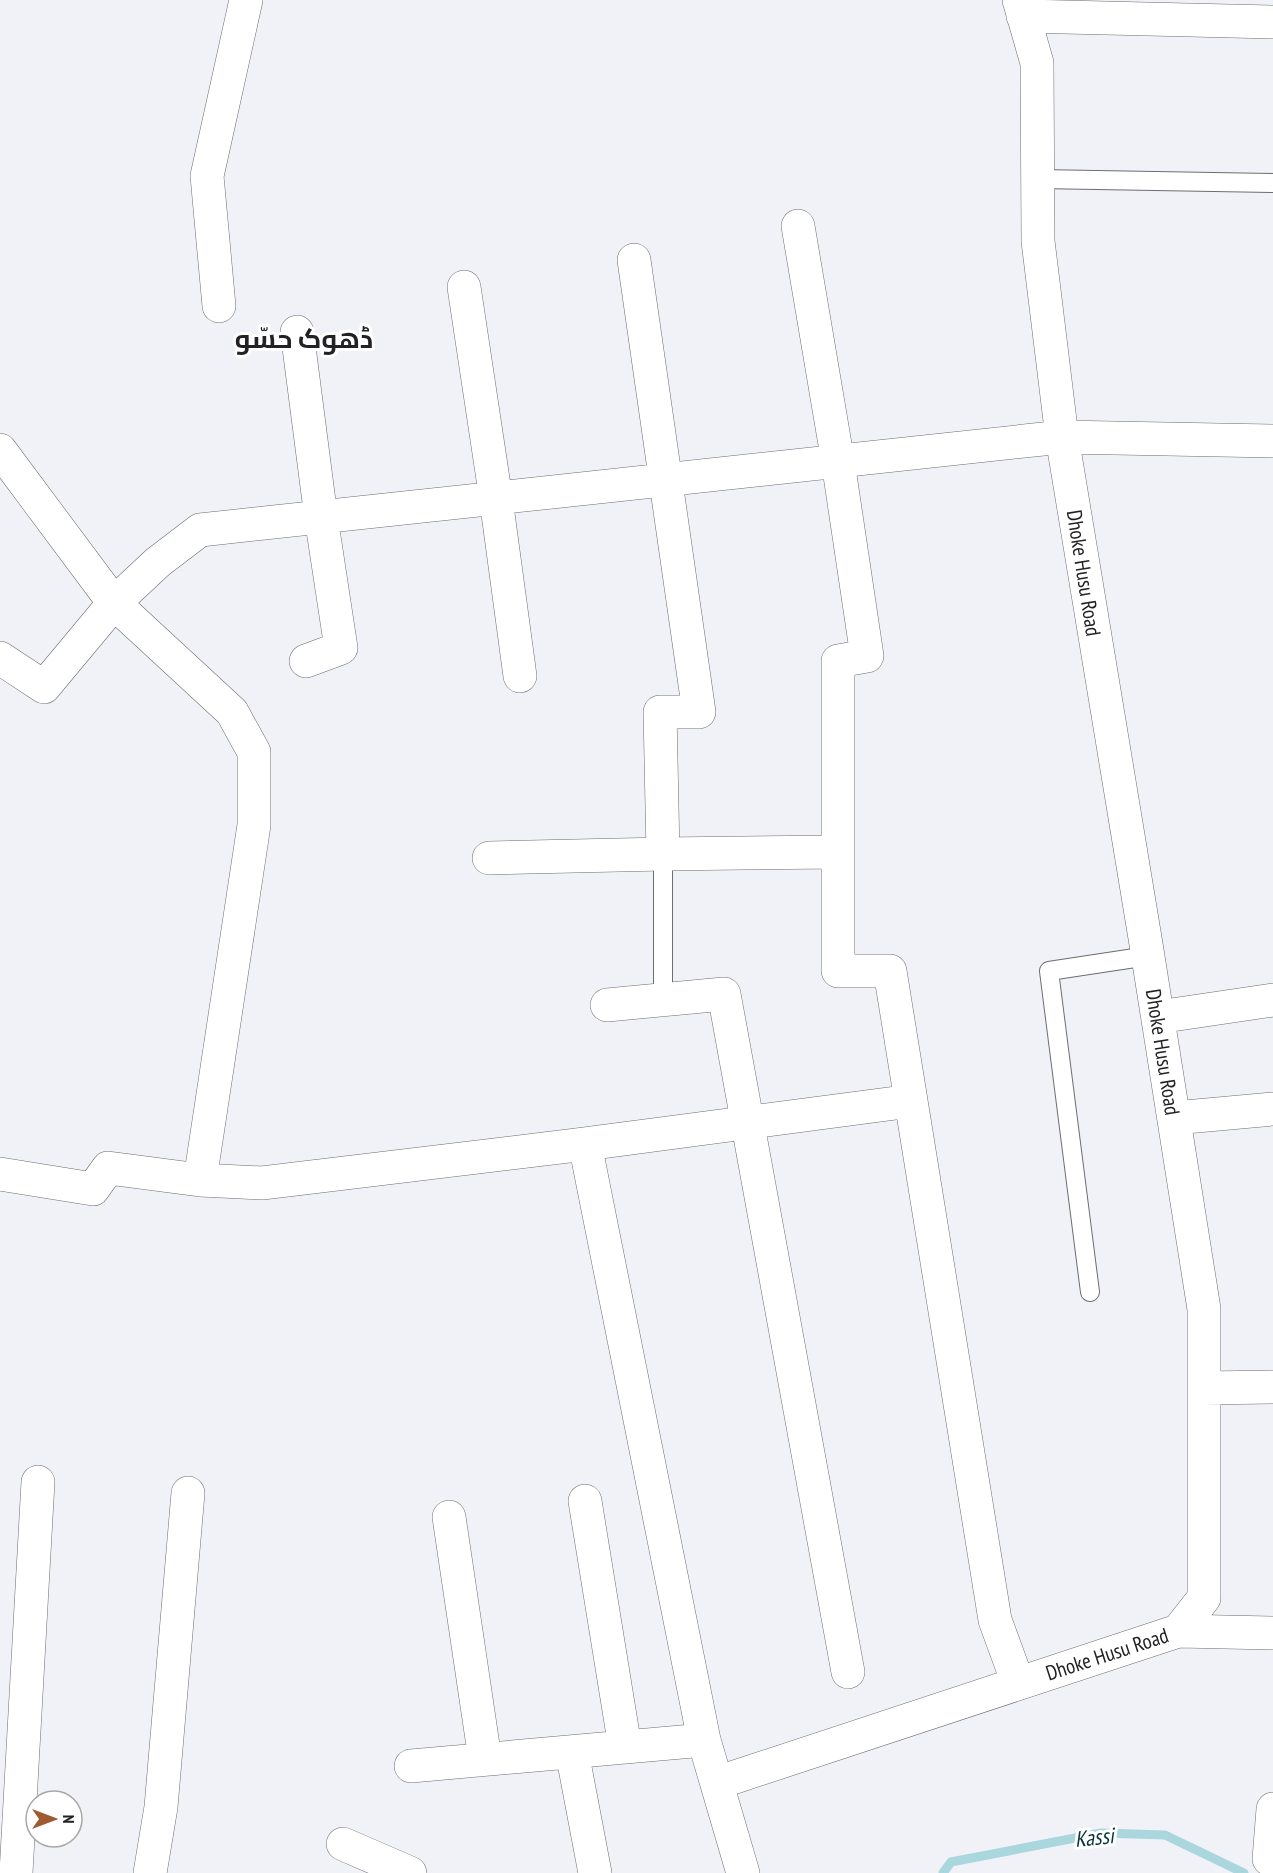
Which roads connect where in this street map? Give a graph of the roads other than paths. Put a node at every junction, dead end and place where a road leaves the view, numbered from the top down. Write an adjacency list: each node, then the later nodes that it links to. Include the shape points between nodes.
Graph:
1 (246, 0): 9 (street, via 207,176)
2 (1021, 8): 3 (street); 4 (street, Dhoke Husu Road, via 1037,63)
3 (1273, 22)
4 (1038, 179): 5 (lane); 11 (street, Dhoke Husu Road, via 1038,241)
5 (1273, 183)
6 (798, 226): 14 (street)
7 (634, 260): 15 (street)
8 (464, 287): 16 (street)
9 (219, 306)
10 (297, 332): 17 (street)
11 (1062, 437): 12 (street); 14 (street); 25 (street, Dhoke Husu Road)
12 (1273, 441)
13 (0, 450): 18 (street)
14 (838, 462): 15 (street); 22 (street, via 867,656 838,661)
15 (665, 481): 16 (street); 23 (street, via 699,712 660,712)
16 (496, 499): 17 (street); 21 (street)
17 (321, 517): 18 (street, via 200,530); 20 (street, via 342,648)
18 (114, 603): 19 (street, via 45,687); 36 (street, via 232,712 254,752 254,825)
19 (0, 658)
20 (306, 662)
21 (520, 676)
22 (838, 852): 23 (street); 30 (street, via 838,971 890,971)
23 (663, 854): 24 (street); 26 (lane)
24 (489, 858)
25 (1148, 956): 29 (street, Dhoke Husu Road); 37 (lane, via 1049,971)
26 (663, 1000): 28 (street); 33 (street, via 724,994)
27 (1273, 1000): 29 (street)
28 (607, 1005)
29 (1158, 1017): 32 (street, Dhoke Husu Road)
30 (911, 1101): 33 (street); 47 (street, via 995,1620)
31 (1273, 1108): 32 (street)
32 (1173, 1118): 39 (street, Dhoke Husu Road, via 1204,1309)
33 (748, 1123): 34 (street); 46 (street)
34 (585, 1144): 36 (street, via 262,1183); 48 (street)
35 (0, 1174): 36 (street, via 93,1189 108,1168)
36 (200, 1179)
37 (1090, 1292)
38 (1273, 1387): 39 (street)
39 (1204, 1388): 44 (street, Dhoke Husu Road, via 1204,1598)
40 (38, 1482): 57 (street)
41 (188, 1493): 58 (street, via 161,1807)
42 (585, 1501): 49 (street)
43 (449, 1516): 51 (street)
44 (1178, 1631): 45 (street); 47 (street, Dhoke Husu Road)
45 (1273, 1633)
46 (848, 1672)
47 (1018, 1683): 53 (street, Dhoke Husu Road)
48 (704, 1740): 49 (street); 61 (street)
49 (625, 1747): 50 (street)
50 (572, 1752): 51 (street); 60 (street)
51 (485, 1759): 52 (street)
52 (411, 1766)
53 (729, 1779)
54 (1273, 1809): 56 (street)
55 (343, 1844): 59 (street)
56 (1269, 1859)
57 (16, 1873)
58 (150, 1873)
59 (410, 1873)
60 (595, 1873)
61 (743, 1873)

